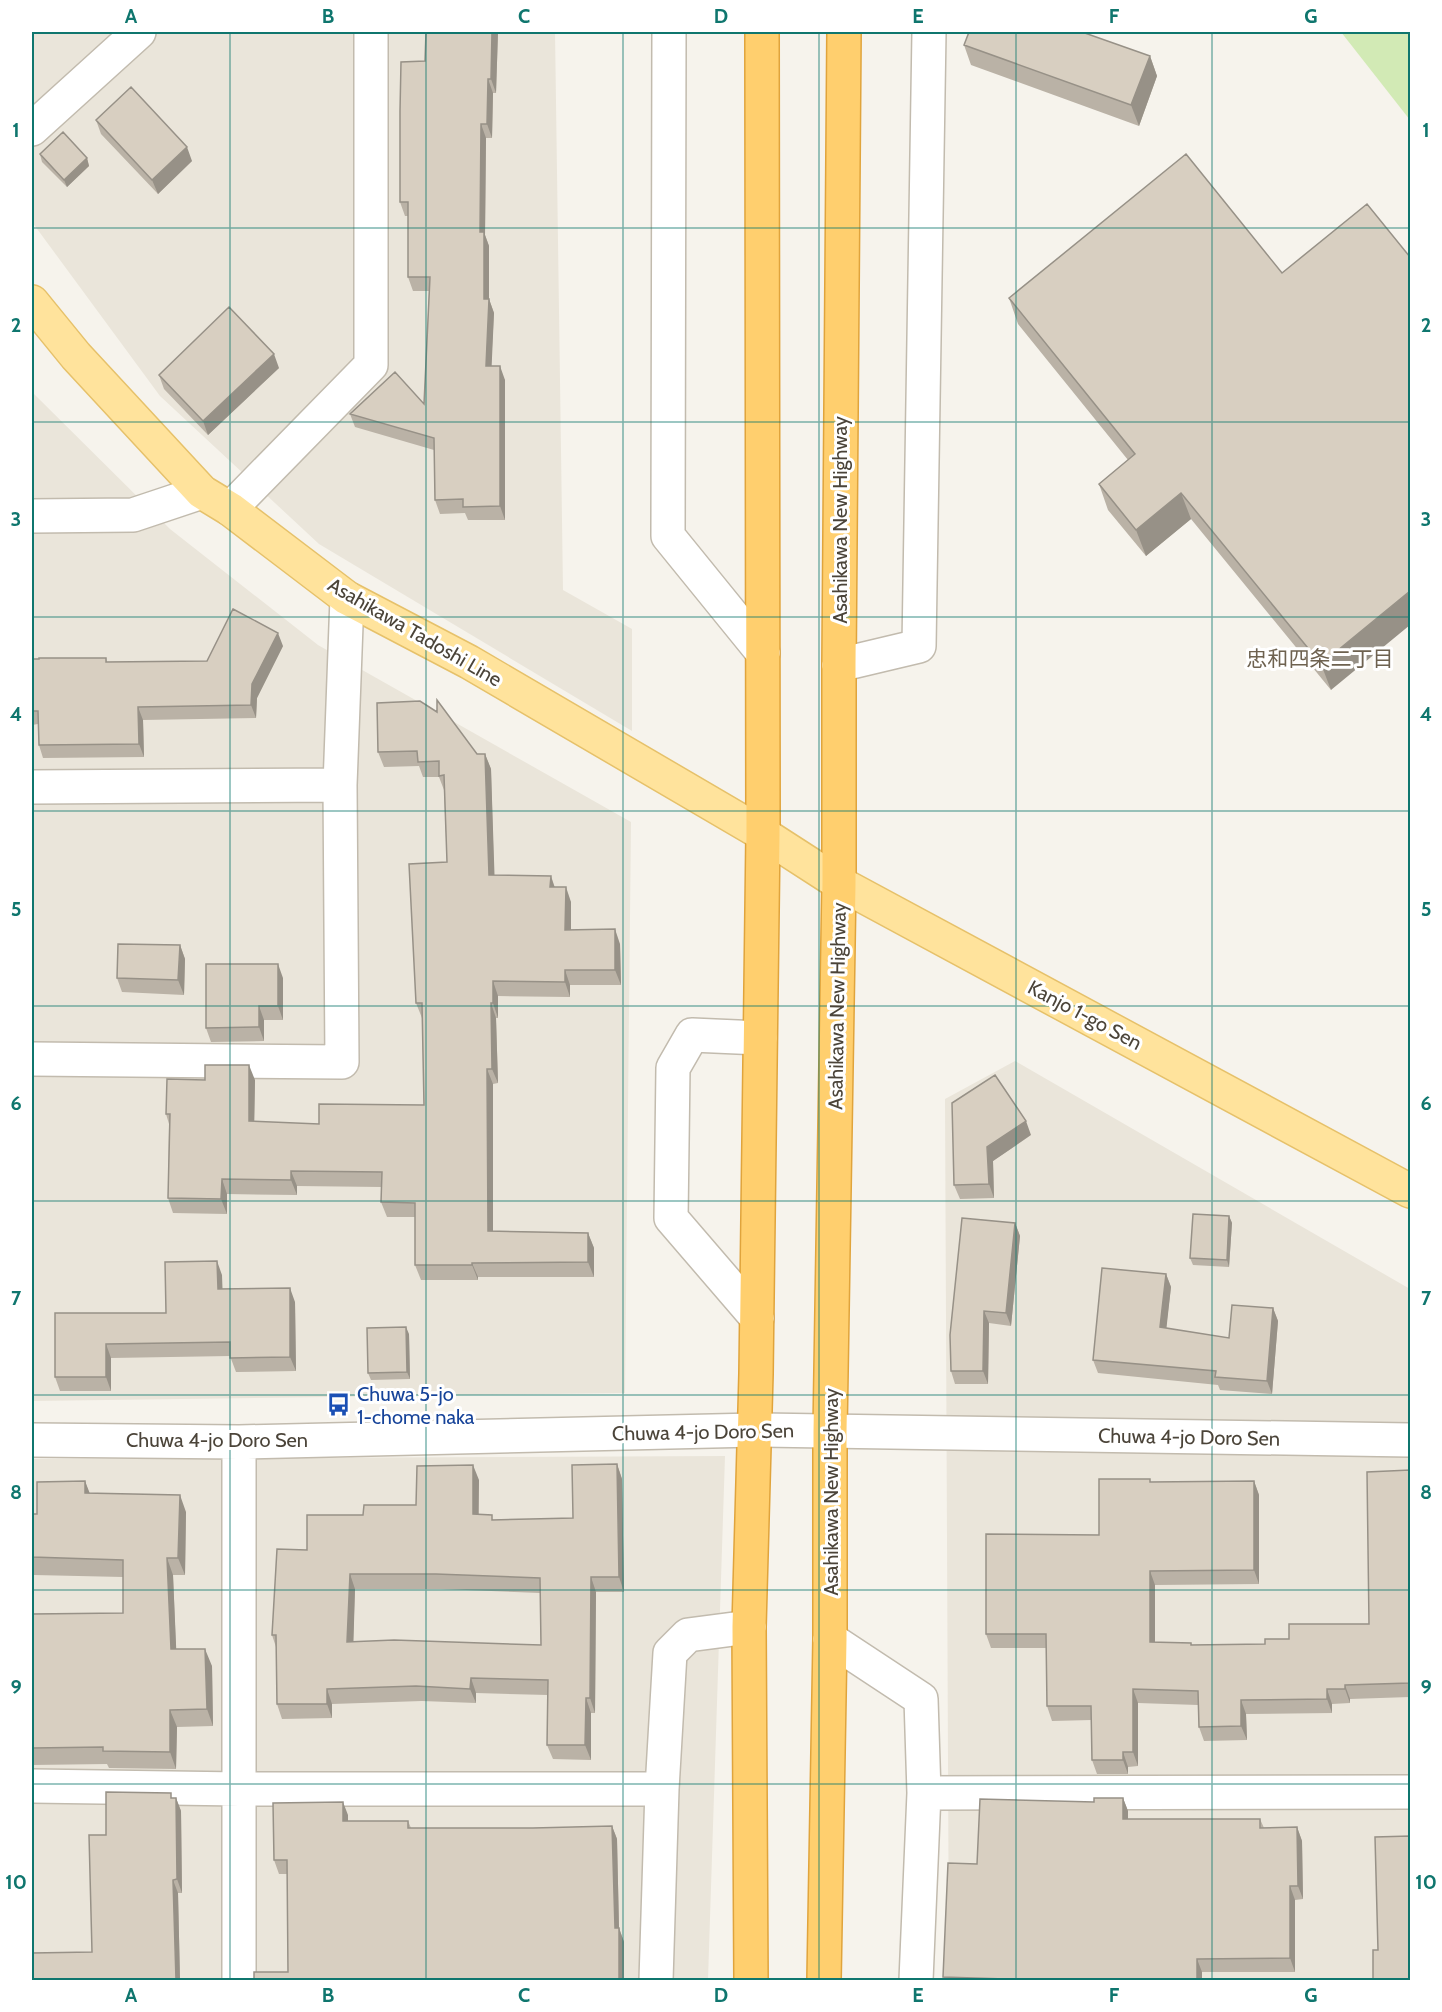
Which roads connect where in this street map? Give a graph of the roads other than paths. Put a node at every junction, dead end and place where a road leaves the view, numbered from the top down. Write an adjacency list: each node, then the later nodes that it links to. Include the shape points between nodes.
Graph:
1 (139, 32): 7 (street)
2 (371, 32): 10 (street, via 371,365)
3 (669, 32): 13 (street, via 668,537)
4 (762, 32): 13 (highway)
5 (844, 32): 14 (highway, Asahikawa New Highway)
6 (929, 32): 14 (street, via 919,646)
7 (32, 129)
8 (32, 302): 9 (main road, Asahikawa Tadoshi Line, via 76,356)
9 (202, 492): 10 (main road, Asahikawa Tadoshi Line); 11 (street, via 133,515)
10 (230, 509): 12 (main road, Asahikawa Tadoshi Line)
11 (32, 516)
12 (347, 598): 15 (street); 17 (main road, Asahikawa Tadoshi Line, via 469,663)
13 (763, 653): 17 (highway)
14 (838, 665): 18 (highway, Asahikawa New Highway)
15 (340, 785): 16 (street); 20 (street, via 342,1062)
16 (32, 787)
17 (763, 834): 18 (main road, Kanjo 1-go Sen); 19 (highway)
18 (839, 883): 21 (main road, Kanjo 1-go Sen); 24 (highway, Asahikawa New Highway)
19 (760, 1038): 22 (highway); 22 (street, via 692,1035 673,1068 670,1218)
20 (32, 1059)
21 (1410, 1191)
22 (757, 1318): 23 (highway)
23 (755, 1430): 24 (street, Chuwa 4-jo Doro Sen); 27 (street, Chuwa 4-jo Doro Sen); 28 (highway)
24 (830, 1432): 26 (street, Chuwa 4-jo Doro Sen); 29 (highway, Asahikawa New Highway)
25 (32, 1440): 27 (street, Chuwa 4-jo Doro Sen)
26 (1410, 1440)
27 (239, 1442): 31 (street)
28 (749, 1627): 32 (street, via 688,1635 670,1653); 37 (highway)
29 (830, 1639): 34 (street, via 921,1699); 38 (highway, Asahikawa New Highway)
30 (32, 1786): 31 (street)
31 (240, 1789): 32 (street); 35 (street)
32 (662, 1789): 36 (street)
33 (1410, 1792): 34 (street)
34 (924, 1793): 39 (street)
35 (238, 1980)
36 (656, 1980)
37 (751, 1980)
38 (824, 1980)
39 (916, 1980)

